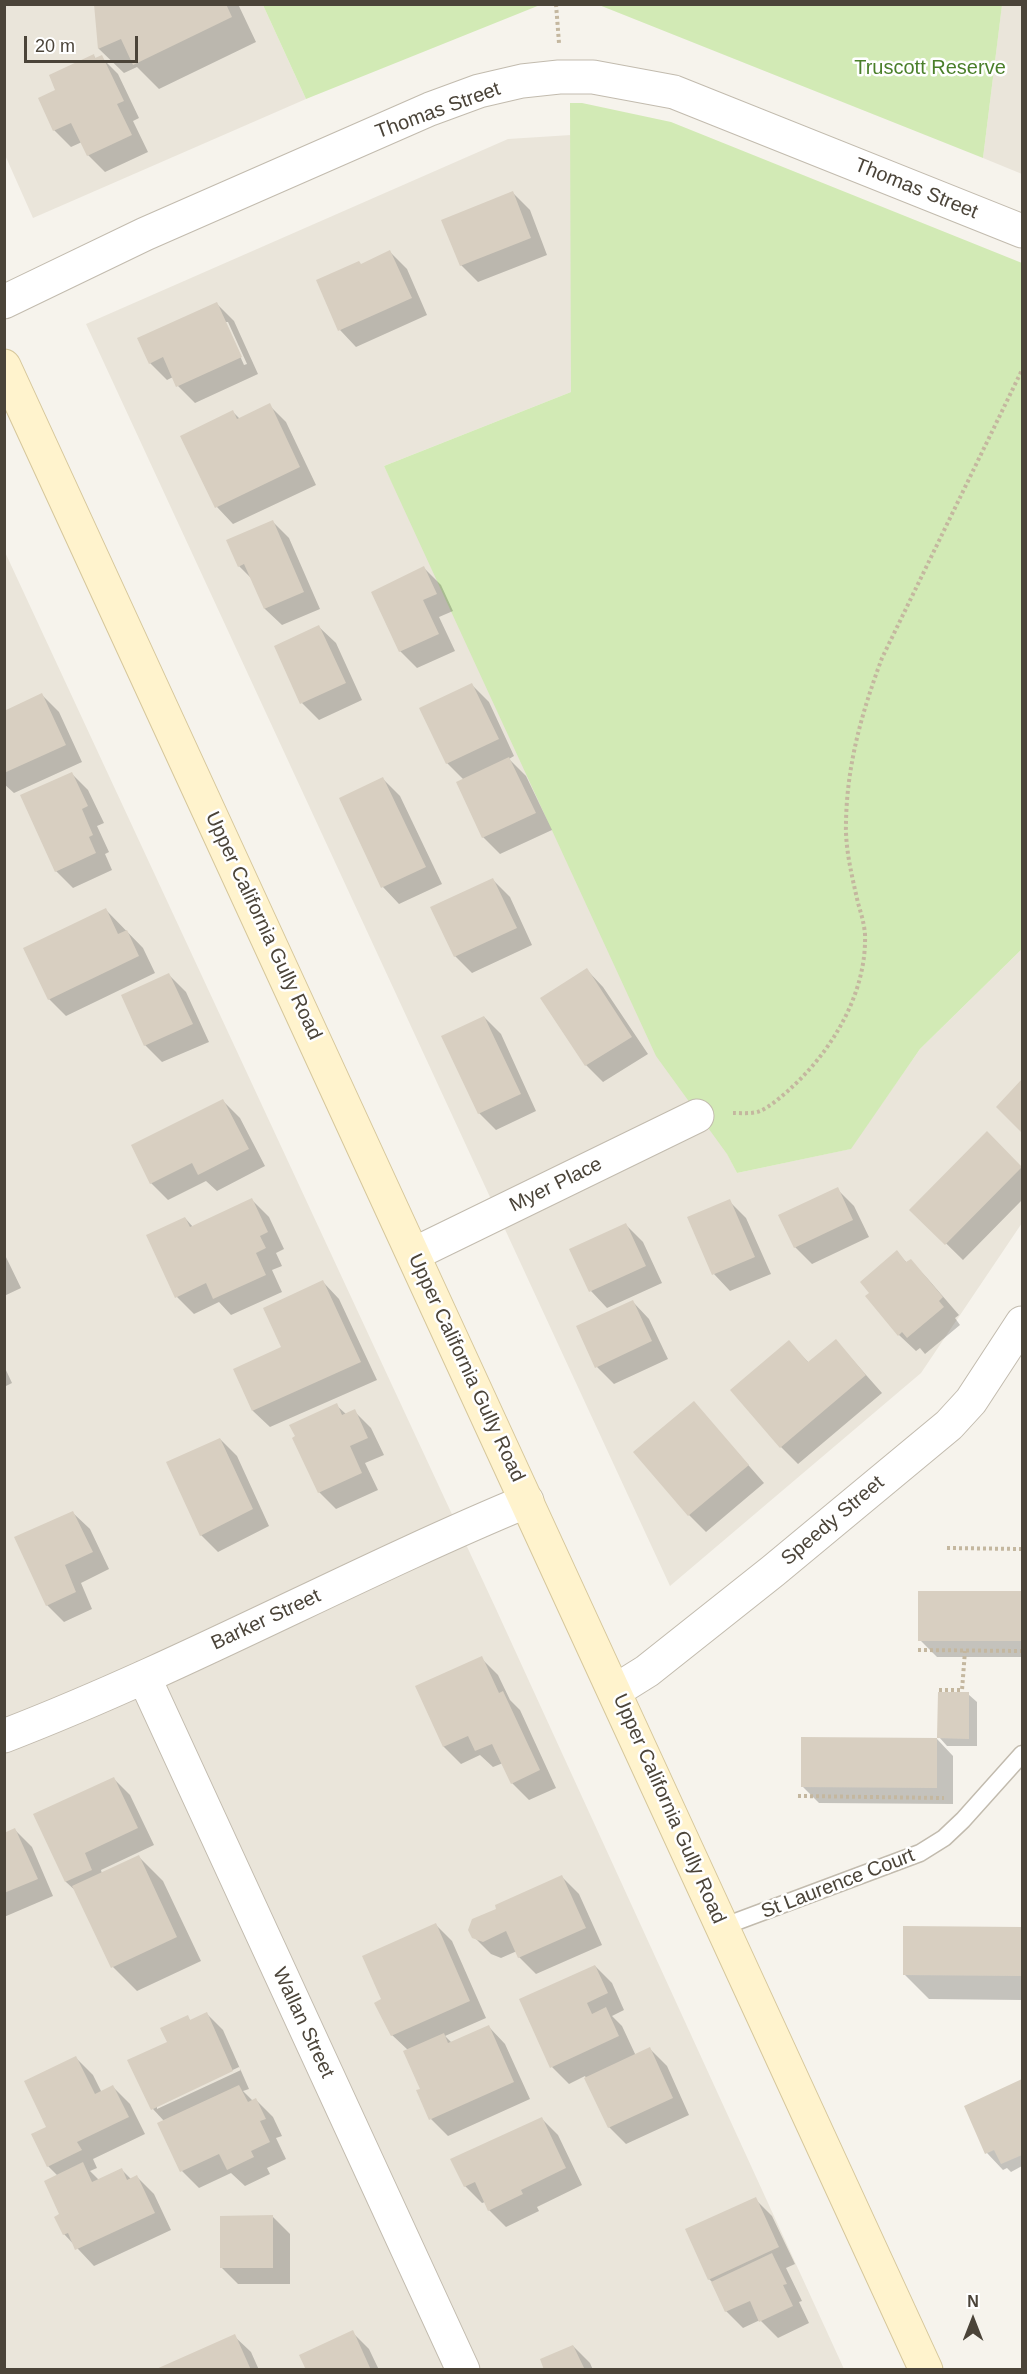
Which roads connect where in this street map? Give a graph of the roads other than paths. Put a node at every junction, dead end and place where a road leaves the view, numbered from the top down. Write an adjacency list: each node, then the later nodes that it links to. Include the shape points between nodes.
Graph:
1 (1023, 231): 2 (street, Thomas Street, via 674,92 593,77 559,77 479,91 430,109 145,234)
2 (4, 302)
3 (4, 366): 5 (street, Upper California Gully Road)
4 (697, 1116): 5 (street, Myer Place)
5 (414, 1254): 7 (street, Upper California Gully Road)
6 (1023, 1323): 9 (street, Speedy Street, via 971,1401 949,1425 773,1571 647,1671)
7 (527, 1501): 8 (street, Barker Street); 9 (street, Upper California Gully Road)
8 (144, 1677): 10 (street, Barker Street); 13 (street, Wallan Street)
9 (615, 1691): 12 (street, Upper California Gully Road)
10 (4, 1736)
11 (1023, 1754): 12 (lane, St Laurence Court, via 944,1838 920,1853)
12 (722, 1927): 14 (street, Upper California Gully Road)
13 (463, 2370)
14 (926, 2370)

